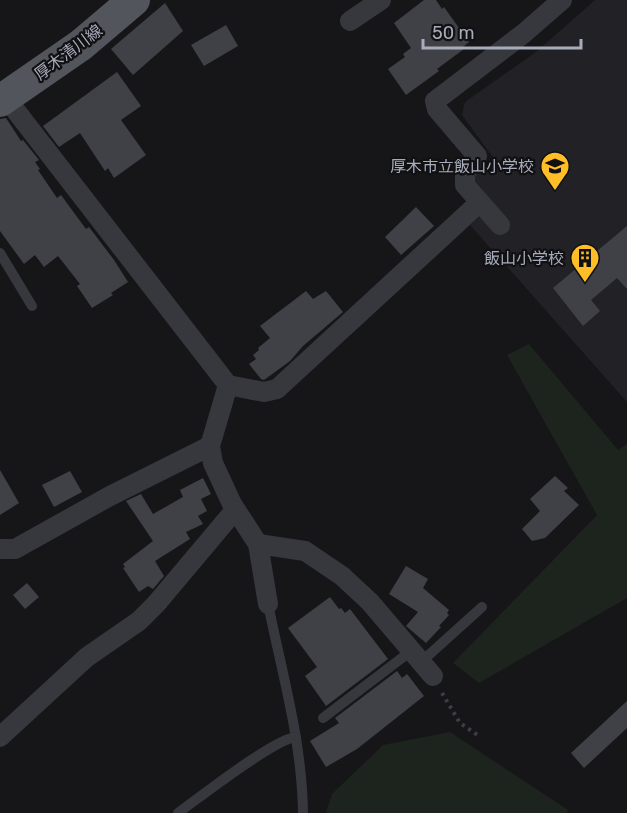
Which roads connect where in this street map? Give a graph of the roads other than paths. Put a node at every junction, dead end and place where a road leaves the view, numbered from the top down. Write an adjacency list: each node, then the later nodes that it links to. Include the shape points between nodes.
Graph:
1 (134, 0): 5 (main road, 厚木清川線, via 81,45)
2 (381, 0): 4 (street)
3 (562, 0): 6 (street, via 435,101 437,109 477,156 465,173 465,185)
4 (350, 21)
5 (3, 100): 10 (street)
6 (479, 204): 7 (street); 10 (street, via 277,389 264,392)
7 (501, 225)
8 (0, 253): 9 (lane)
9 (32, 306)
10 (228, 385): 11 (street)
11 (210, 446): 12 (street, via 213,463); 14 (street, via 15,549)
12 (235, 510): 13 (street); 19 (street, via 139,621 87,657)
13 (258, 544): 15 (street); 17 (street, via 304,551 320,560 370,602)
14 (0, 549)
15 (268, 604): 20 (lane)
16 (482, 607): 17 (lane)
17 (422, 663): 18 (lane)
18 (323, 718)
19 (0, 736)
20 (296, 737): 21 (lane, via 288,737); 22 (lane)
21 (178, 813)
22 (303, 813)

